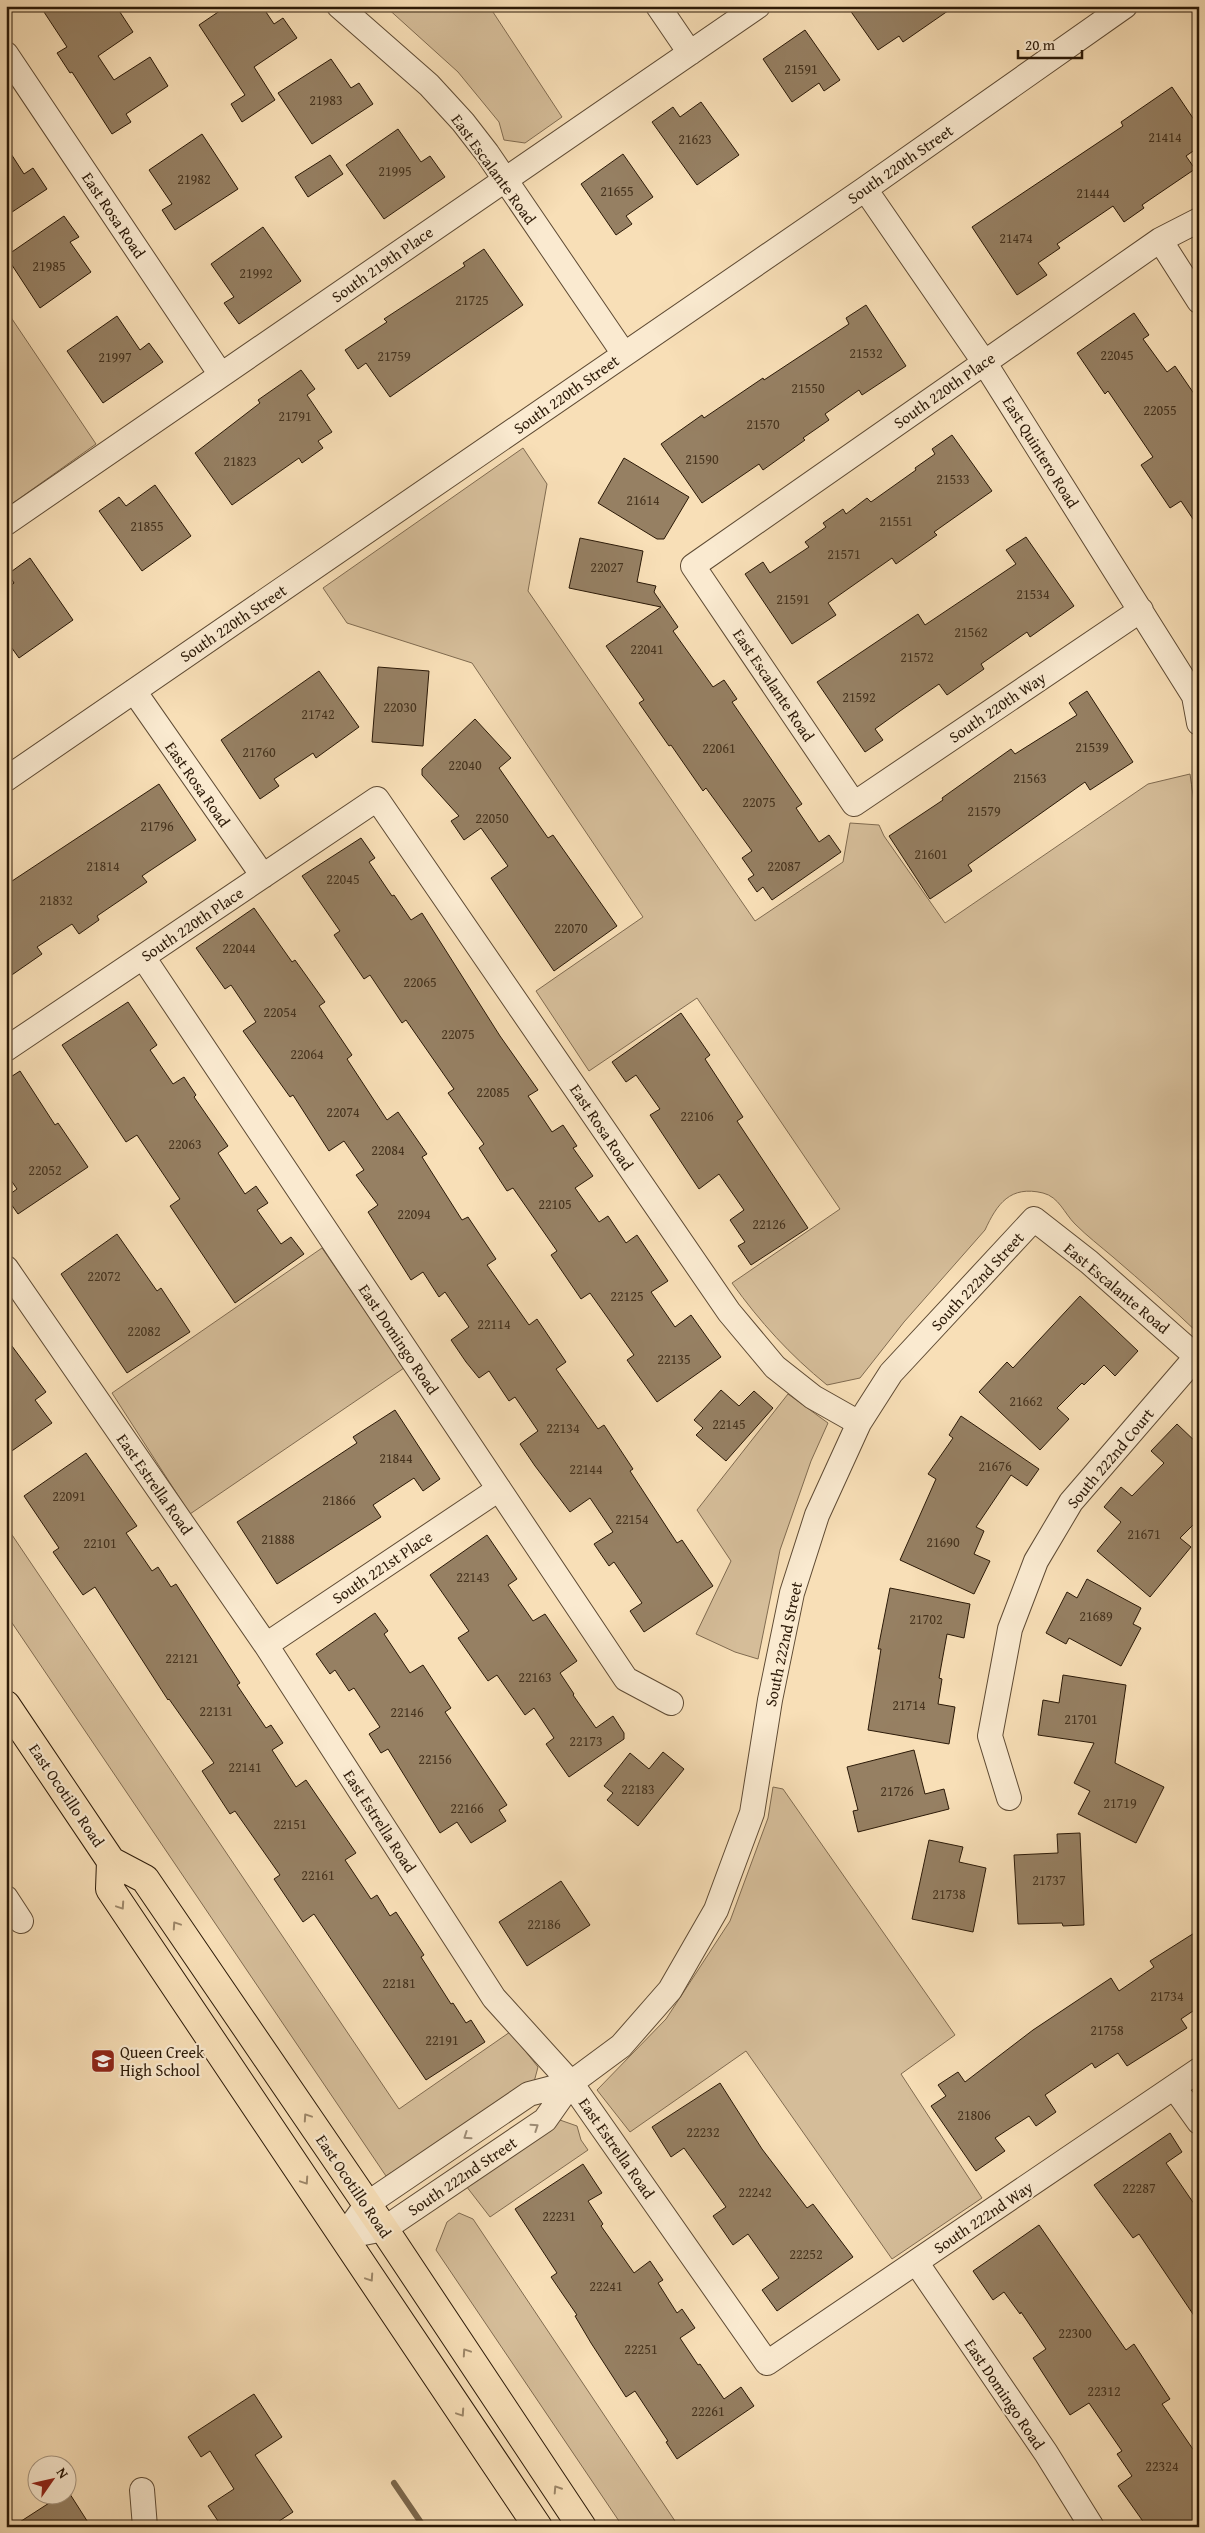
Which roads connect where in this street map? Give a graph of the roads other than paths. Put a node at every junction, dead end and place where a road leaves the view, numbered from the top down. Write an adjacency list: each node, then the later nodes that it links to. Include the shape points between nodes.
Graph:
1 (339, 6): 7 (street, East Escalante Road, via 429,86 463,122)
2 (658, 6): 6 (street)
3 (758, 6): 6 (street, South 219th Place)
4 (1125, 6): 8 (street, South 220th Street)
5 (6, 54): 14 (street, East Rosa Road)
6 (690, 54): 7 (street, South 219th Place)
7 (504, 180): 12 (street, East Escalante Road); 14 (street, South 219th Place)
8 (865, 189): 12 (street, South 220th Street); 13 (street, East Quintero Road)
9 (1199, 220): 10 (street, South 220th Place)
10 (1160, 240): 11 (street); 13 (street, South 220th Place)
11 (1199, 301)
12 (624, 354): 18 (street, South 220th Street)
13 (984, 362): 16 (street, South 220th Place); 17 (street, East Quintero Road)
14 (221, 375): 15 (street, South 219th Place)
15 (6, 523)
16 (693, 566): 22 (street, East Escalante Road)
17 (1140, 610): 19 (street, East Quintero Road, via 1194,696); 22 (street, South 220th Way)
18 (134, 692): 20 (street, South 220th Street); 23 (street, East Rosa Road)
19 (1199, 723)
20 (6, 779)
21 (377, 799): 23 (street, South 220th Place); 29 (street, East Rosa Road, via 729,1312 775,1368 813,1397)
22 (854, 804)
23 (263, 876): 24 (street, South 220th Place)
24 (142, 957): 25 (street, South 220th Place); 30 (street, East Domingo Road)
25 (6, 1049)
26 (1034, 1219): 28 (street, East Escalante Road, via 1090,1262); 29 (street, South 222nd Street, via 891,1373)
27 (6, 1268): 31 (street, East Estrella Road)
28 (1198, 1358): 34 (street, South 222nd Court, via 1071,1502 1036,1561 1010,1630 990,1736)
29 (859, 1424): 39 (street, South 222nd Street, via 817,1515 792,1593 770,1700 752,1814 716,1910 670,1990 621,2046)
30 (499, 1489): 31 (street, South 221st Place); 32 (street, East Domingo Road, via 626,1679)
31 (266, 1645): 39 (street, East Estrella Road, via 494,1998)
32 (671, 1703)
33 (6, 1705): 35 (main road, East Ocotillo Road)
34 (1009, 1798)
35 (111, 1861): 42 (main road, East Ocotillo Road, one-way to 35, via 145,1879); 44 (main road, East Ocotillo Road, one-way to 44, via 110,1890)
36 (6, 1898): 37 (street)
37 (21, 1921)
38 (1199, 2070): 40 (street, South 222nd Way)
39 (571, 2083): 42 (street, South 222nd Street, one-way to 42, via 529,2094); 43 (street, South 222nd Street, one-way to 39, via 546,2120); 46 (street, East Estrella Road)
40 (1174, 2087): 41 (street); 45 (street, South 222nd Way)
41 (1199, 2122)
42 (367, 2204): 43 (main road, East Ocotillo Road); 44 (street, South 222nd Street)
43 (384, 2229): 44 (street, South 222nd Street); 50 (main road, East Ocotillo Road, one-way to 43)
44 (343, 2237): 49 (main road, East Ocotillo Road, one-way to 49)
45 (916, 2262): 46 (street, South 222nd Way); 51 (street, East Domingo Road)
46 (767, 2363)
47 (142, 2490): 48 (street)
48 (144, 2527)
49 (538, 2527)
50 (582, 2527)
51 (1092, 2527)

